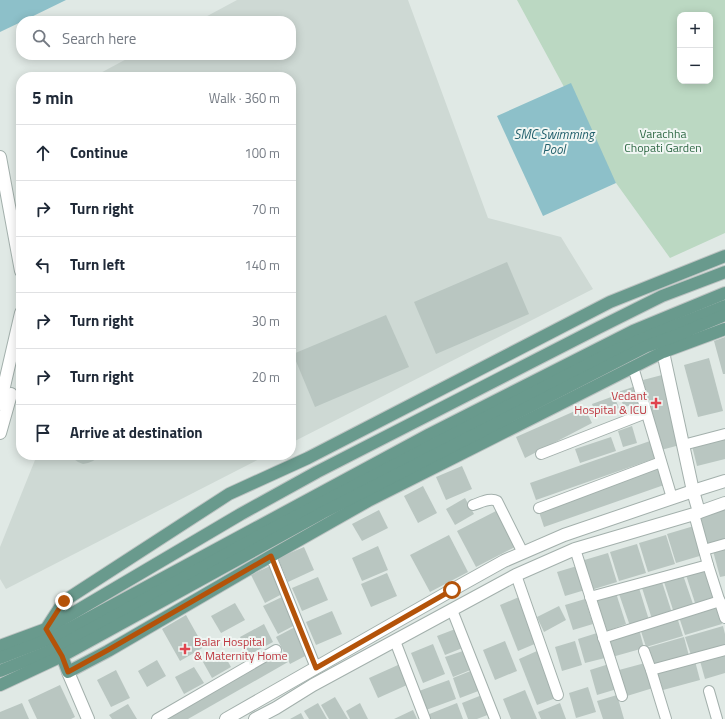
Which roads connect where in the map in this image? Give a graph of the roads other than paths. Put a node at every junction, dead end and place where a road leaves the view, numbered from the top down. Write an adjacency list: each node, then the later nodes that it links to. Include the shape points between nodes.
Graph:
1 (0, 157): 2 (street)
2 (13, 228): 3 (street); 4 (street)
3 (16, 231)
4 (16, 244)
5 (725, 256): 42 (main road, via 610,302 308,458 229,494 64,601)
6 (725, 272): 42 (main road, via 662,296 317,472 234,518)
7 (725, 293): 42 (main road, via 633,331 436,430)
8 (725, 306): 42 (main road, via 612,352)
9 (725, 316): 42 (main road, via 647,346 322,513)
10 (725, 329): 12 (main road)
11 (16, 335): 15 (street)
12 (663, 352): 13 (main road); 19 (street)
13 (632, 367): 16 (street); 33 (main road, via 372,499)
14 (16, 372): 17 (street)
15 (0, 404)
16 (646, 413): 20 (street); 21 (street)
17 (0, 433)
18 (725, 434): 19 (street)
19 (683, 445): 23 (street)
20 (541, 454)
21 (661, 462): 24 (street); 27 (street)
22 (725, 481): 23 (street)
23 (693, 491): 24 (street); 28 (street)
24 (672, 498): 32 (street, via 564,535)
25 (725, 503): 28 (street)
26 (473, 505): 32 (street, via 495,499)
27 (539, 508)
28 (696, 513): 30 (street); 31 (street)
29 (725, 544): 31 (street)
30 (575, 549): 35 (street); 36 (street)
31 (704, 550): 34 (street)
32 (523, 553): 48 (street, via 504,561)
33 (271, 556): 48 (street); 51 (main road)
34 (708, 565): 36 (street); 37 (street)
35 (516, 575): 38 (street); 54 (street)
36 (590, 597): 40 (street)
37 (720, 601): 39 (street); 40 (street)
38 (452, 610): 41 (street); 61 (street)
39 (725, 618)
40 (603, 638): 55 (street)
41 (395, 641): 59 (street); 60 (street)
42 (54, 643): 43 (main road); 47 (main road); 50 (main road); 51 (main road); 52 (main road)
43 (0, 646)
44 (276, 650): 57 (street)
45 (725, 650): 49 (street)
46 (644, 651): 49 (street)
47 (0, 658)
48 (316, 668): 58 (street)
49 (651, 670): 62 (street)
50 (0, 672)
51 (68, 672): 56 (street)
52 (0, 685)
53 (709, 691): 63 (street)
54 (558, 695)
55 (622, 696)
56 (88, 719)
57 (157, 719)
58 (226, 719)
59 (255, 719)
60 (426, 719)
61 (495, 719)
62 (666, 719)
63 (717, 719)

